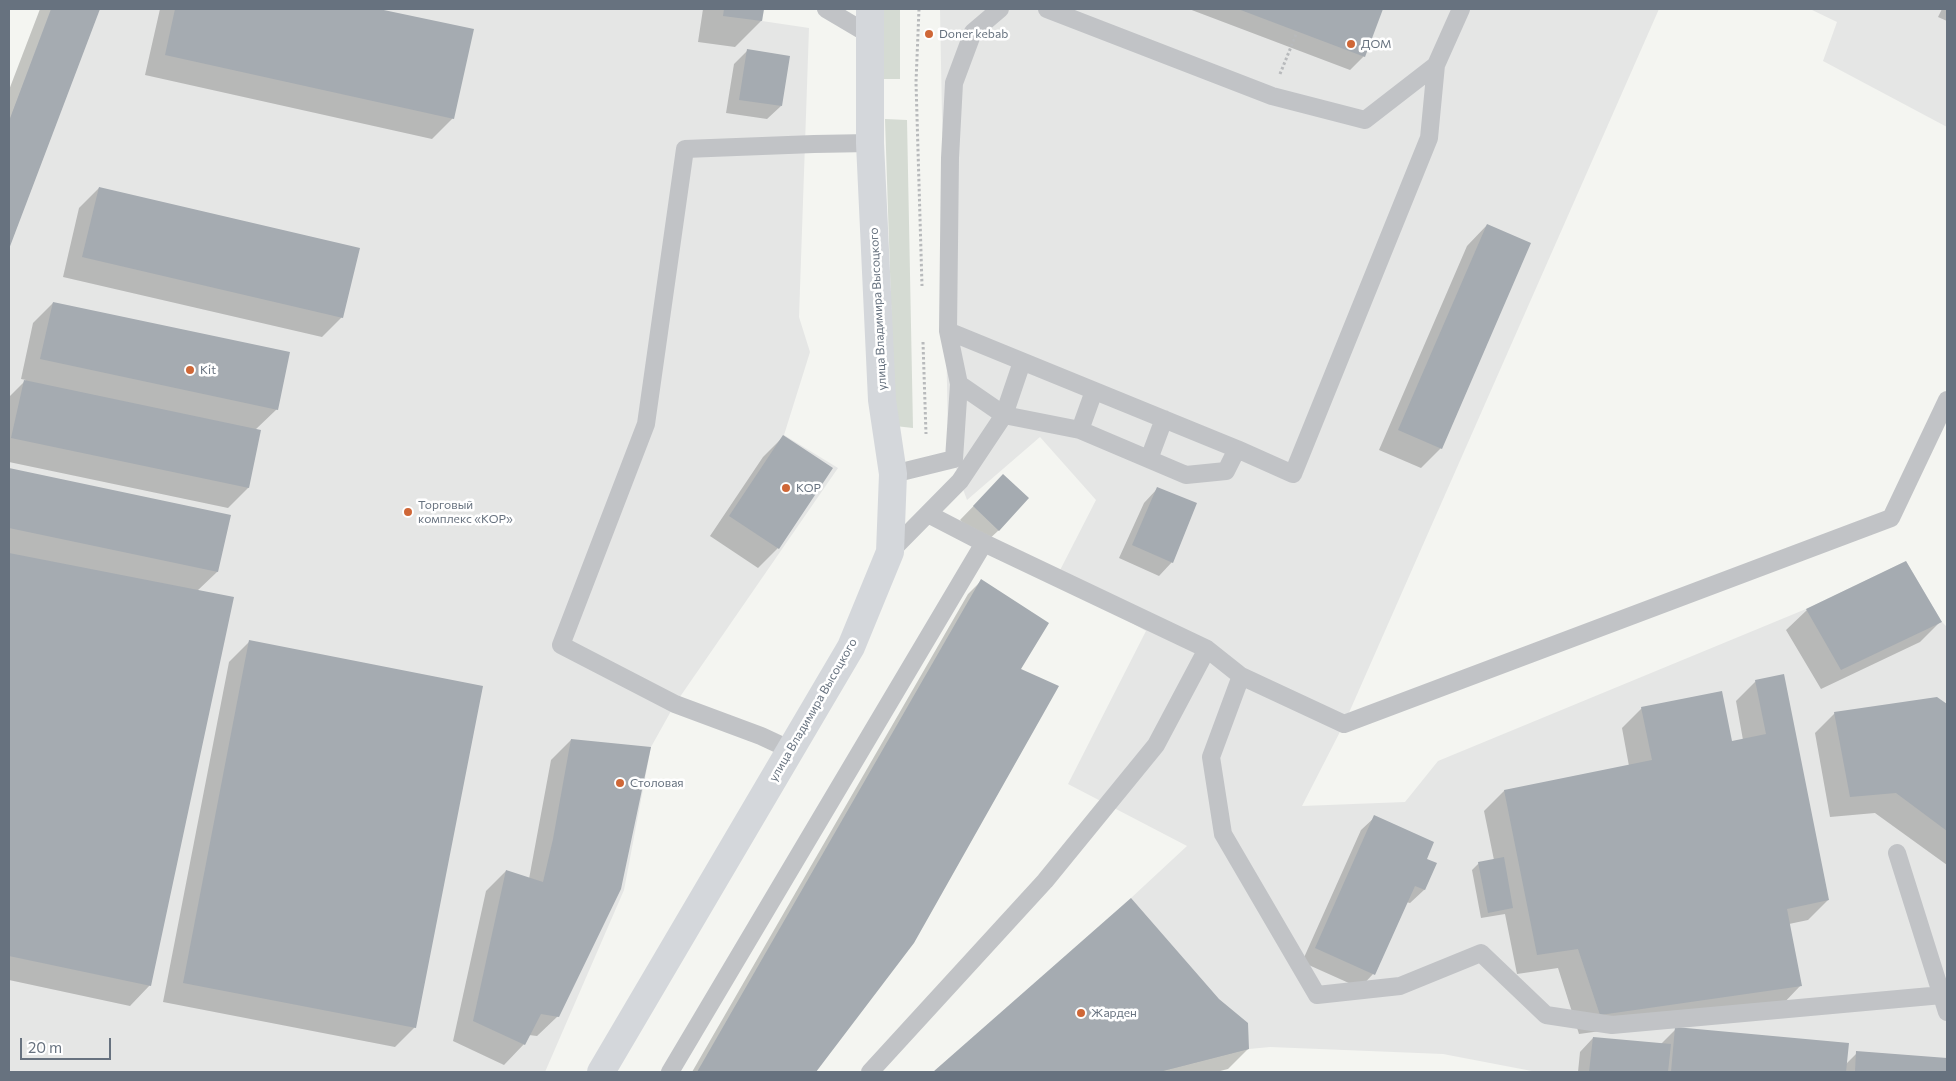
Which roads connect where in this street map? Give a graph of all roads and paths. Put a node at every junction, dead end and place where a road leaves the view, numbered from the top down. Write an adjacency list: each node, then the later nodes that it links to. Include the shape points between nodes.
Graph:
1 (826, 9): 6 (lane)
2 (919, 9): 11 (path, via 916,82)
3 (1000, 9): 12 (lane, via 973,32 954,83)
4 (1047, 9): 9 (lane)
5 (1461, 9): 8 (lane)
6 (870, 22): 10 (main road, улица Владимира Высоцкого)
7 (1298, 32): 9 (path)
8 (1436, 64): 9 (lane, via 1365,120); 22 (lane, via 1428,138 1293,474)
9 (1272, 96)
10 (870, 143): 24 (main road, улица Владимира Высоцкого, via 882,400); 30 (lane, via 685,149 646,424 561,645 675,704)
11 (922, 287)
12 (948, 332): 14 (lane); 15 (lane)
13 (923, 336): 21 (path)
14 (1022, 362): 16 (lane); 18 (lane)
15 (960, 384): 18 (lane); 24 (lane, via 954,459)
16 (1094, 391): 19 (lane); 20 (lane)
17 (1947, 400): 29 (lane, via 1891,518 1344,724)
18 (1004, 415): 20 (lane); 25 (lane, via 960,482)
19 (1164, 419): 22 (lane); 23 (lane)
20 (1080, 430): 23 (lane)
21 (926, 434)
22 (1237, 449): 23 (lane, via 1226,472 1186,474)
23 (1149, 459)
24 (893, 474): 27 (main road, улица Владимира Высоцкого)
25 (928, 514): 26 (lane); 27 (lane)
26 (984, 543): 28 (lane); 35 (lane)
27 (890, 552): 30 (main road, улица Владимира Высоцкого, via 851,647)
28 (1207, 649): 29 (lane); 36 (lane, via 1156,745 1045,881)
29 (1241, 676): 32 (lane, via 1210,756 1223,834 1317,995 1400,986 1481,953 1546,1016 1612,1025)
30 (791, 750): 34 (main road, улица Владимира Высоцкого)
31 (1897, 853): 32 (lane)
32 (1942, 995): 33 (lane)
33 (1947, 1012)
34 (601, 1072)
35 (670, 1072)
36 (870, 1072)

